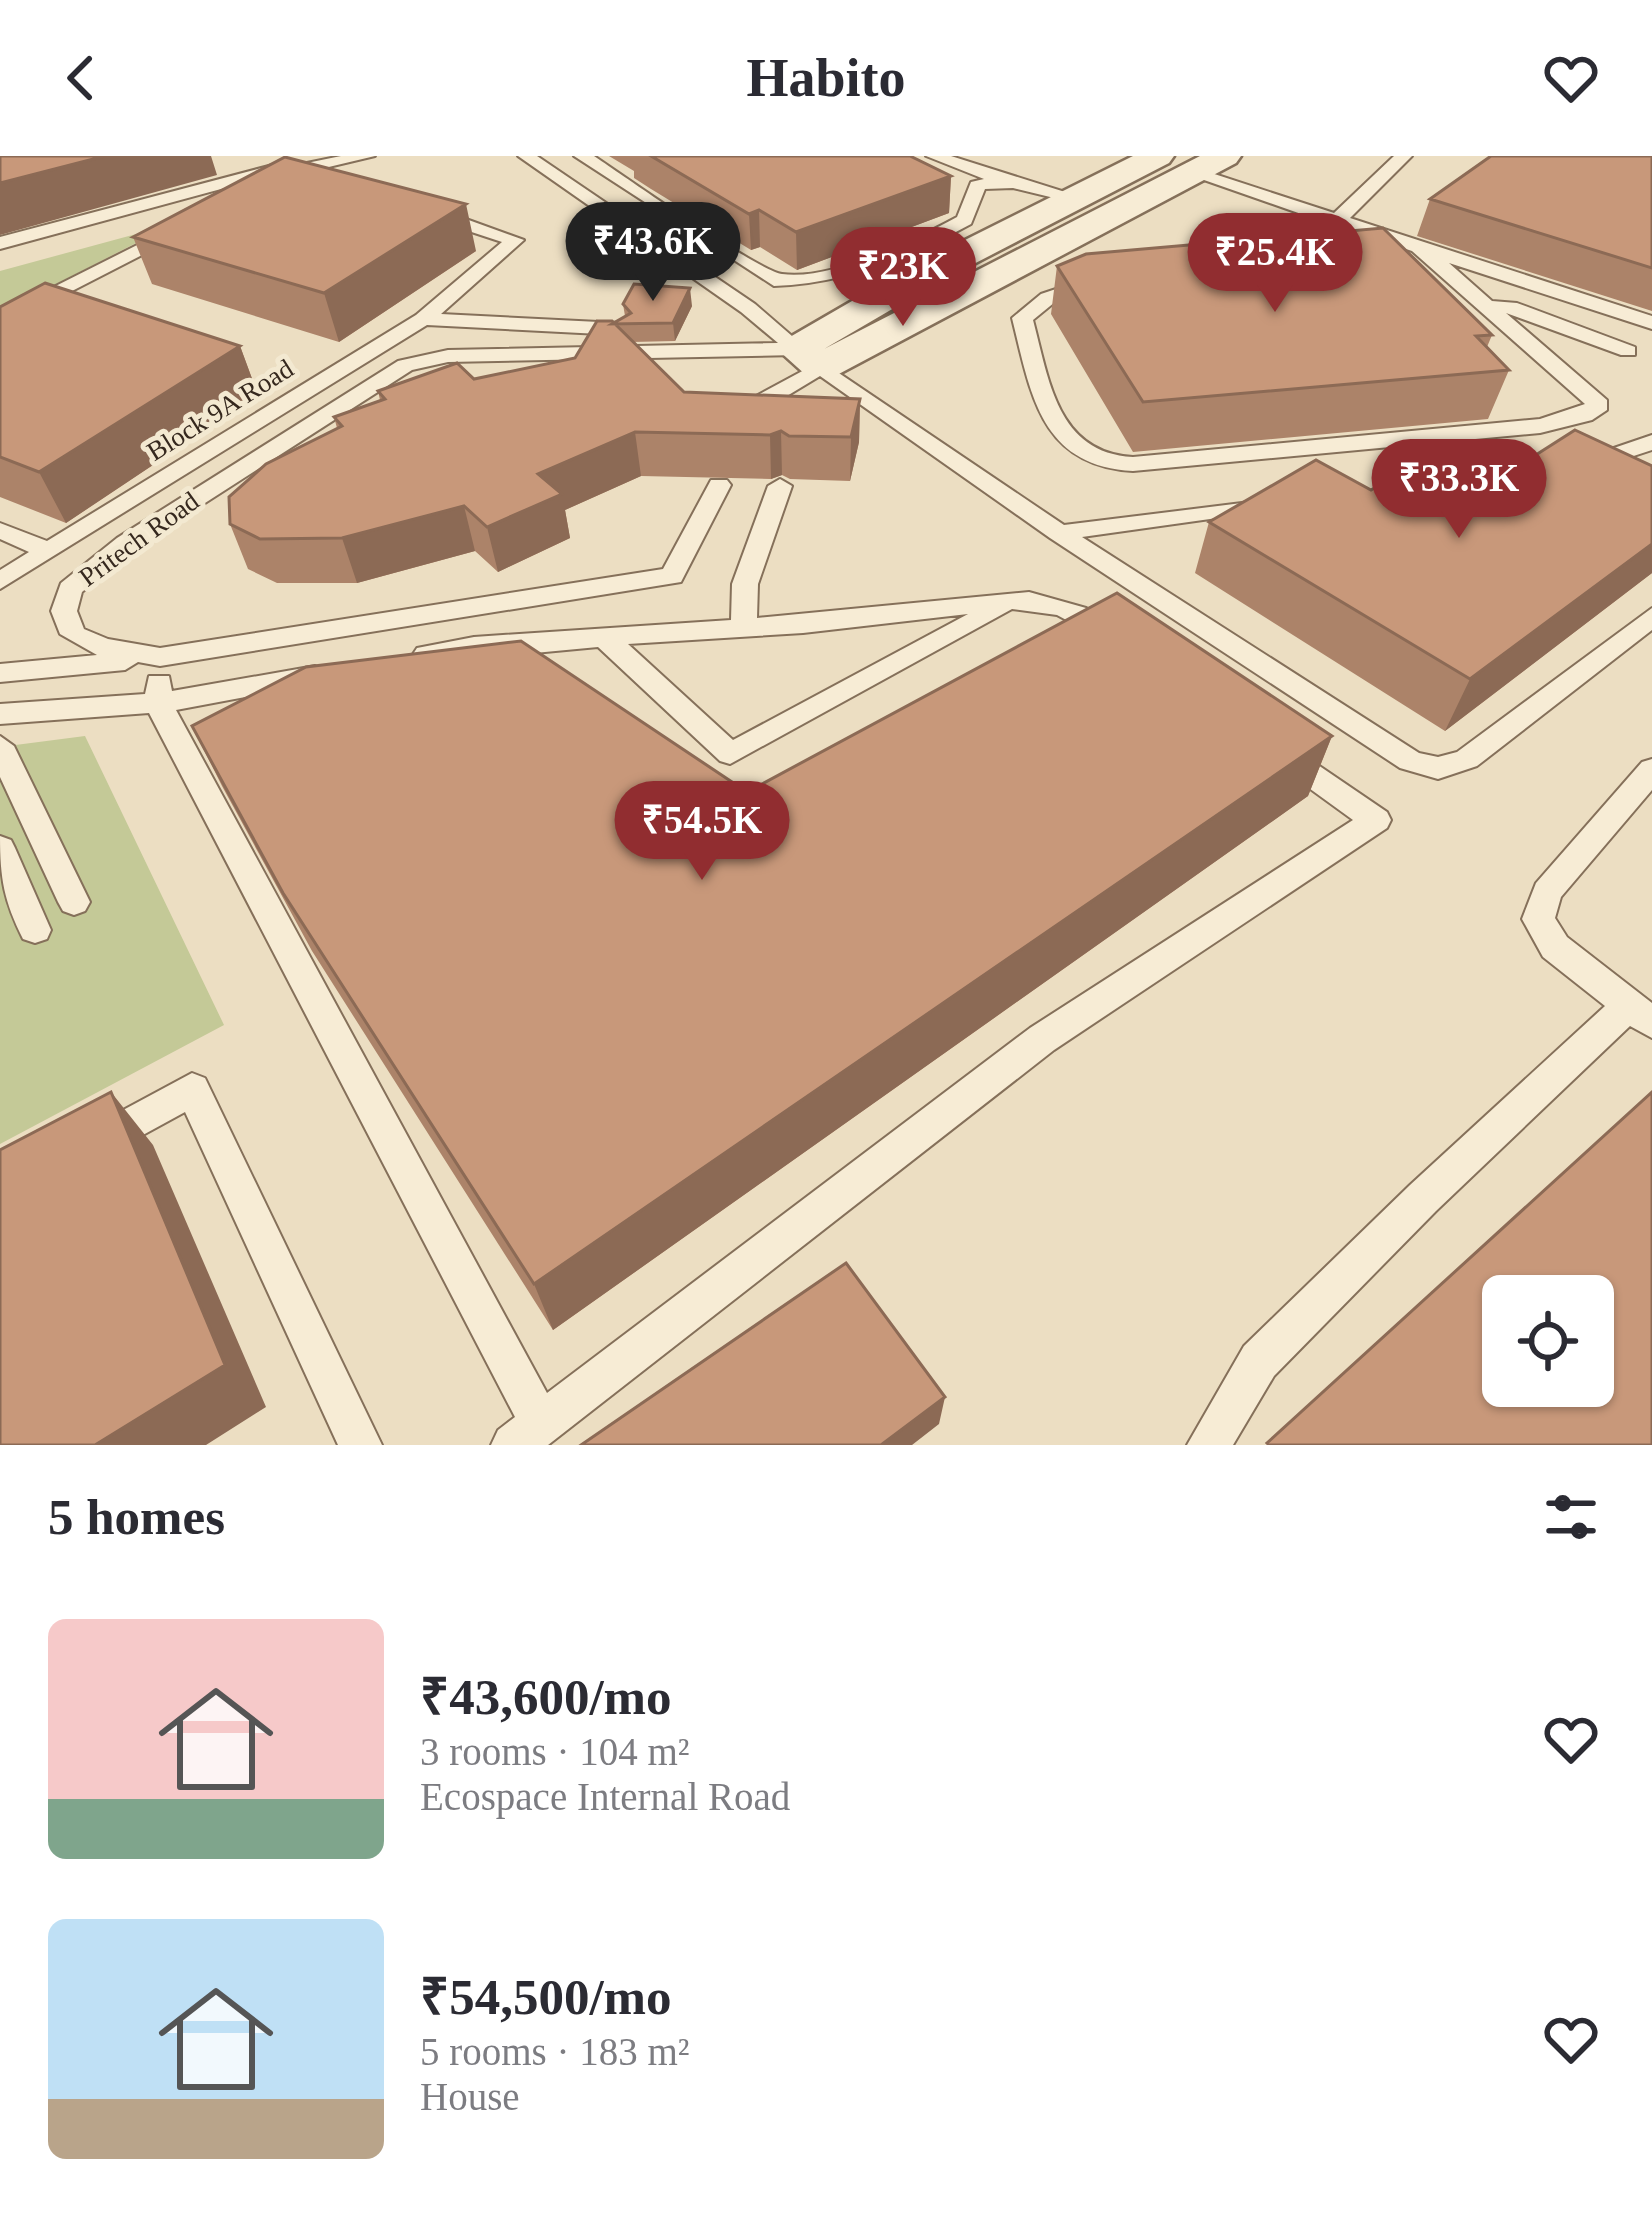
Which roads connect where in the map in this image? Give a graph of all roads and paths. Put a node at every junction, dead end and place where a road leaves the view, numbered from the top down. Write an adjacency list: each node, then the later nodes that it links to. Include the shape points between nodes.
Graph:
1 (367, 156): 7 (lane)
2 (526, 156): 31 (lane, via 748,308)
3 (582, 156): 11 (lane, via 758,271 802,282 937,236 965,220 977,186)
4 (934, 156): 11 (lane)
5 (1225, 156): 9 (street)
6 (1404, 156): 15 (lane)
7 (291, 166): 10 (lane); 13 (lane); 17 (lane)
8 (1140, 170): 9 (street); 12 (street); 22 (street)
9 (1193, 173): 15 (lane)
10 (324, 181)
11 (1010, 182): 12 (lane)
12 (1075, 198): 20 (street)
13 (242, 202)
14 (415, 208): 24 (lane, Block 9A Road, via 514,240)
15 (1334, 220): 18 (lane); 19 (lane, via 1306,243)
16 (202, 221): 25 (lane)
17 (0, 243)
18 (1419, 247): 23 (lane); 26 (lane)
19 (1253, 256)
20 (922, 276): 22 (street); 27 (street)
21 (1103, 281): 23 (lane, via 1048,298 1022,318 1047,406 1072,444 1097,461 1133,464 1540,426 1599,405)
22 (958, 293): 27 (street)
23 (1489, 307): 30 (lane, via 1510,307)
24 (423, 320): 28 (lane); 42 (lane, Block 9A Road)
25 (0, 322)
26 (1652, 323)
27 (863, 326): 31 (street)
28 (619, 329)
29 (681, 332): 31 (lane)
30 (1628, 351)
31 (818, 369): 32 (lane, via 753,407); 41 (lane); 49 (lane, Pritech Road, via 452,356 405,365 126,543 70,590 64,611 73,634)
32 (743, 429)
33 (1652, 442): 34 (lane)
34 (1573, 461): 35 (lane); 38 (lane)
35 (1433, 481)
36 (719, 485): 49 (lane, Pritech Road, via 672,577)
37 (780, 485): 46 (lane, via 745,584)
38 (1612, 485)
39 (1293, 500): 41 (lane)
40 (0, 530): 42 (lane)
41 (1059, 533): 45 (lane, via 1410,761 1438,768 1467,759)
42 (48, 551): 43 (lane, Block 9A Road)
43 (0, 580)
44 (1014, 600): 46 (lane); 47 (lane, via 730,754); 48 (lane, via 1075,610)
45 (1652, 617)
46 (744, 628): 47 (lane)
47 (605, 638): 50 (lane)
48 (1131, 649)
49 (160, 657): 52 (lane); 53 (lane)
50 (406, 658)
51 (339, 670): 53 (lane)
52 (0, 673)
53 (158, 703): 54 (lane); 63 (lane)
54 (0, 714)
55 (1263, 741): 63 (lane, via 1376,820 1042,1039)
56 (0, 746): 59 (lane)
57 (1652, 770): 61 (lane, via 1546,892 1538,919 1555,947)
58 (0, 848): 60 (lane)
59 (74, 902)
60 (34, 930)
61 (1641, 1014): 65 (lane, via 1423,1198 1259,1361)
62 (73, 1157): 64 (lane, via 192,1089)
63 (527, 1434)
64 (360, 1445)
65 (1209, 1445)

